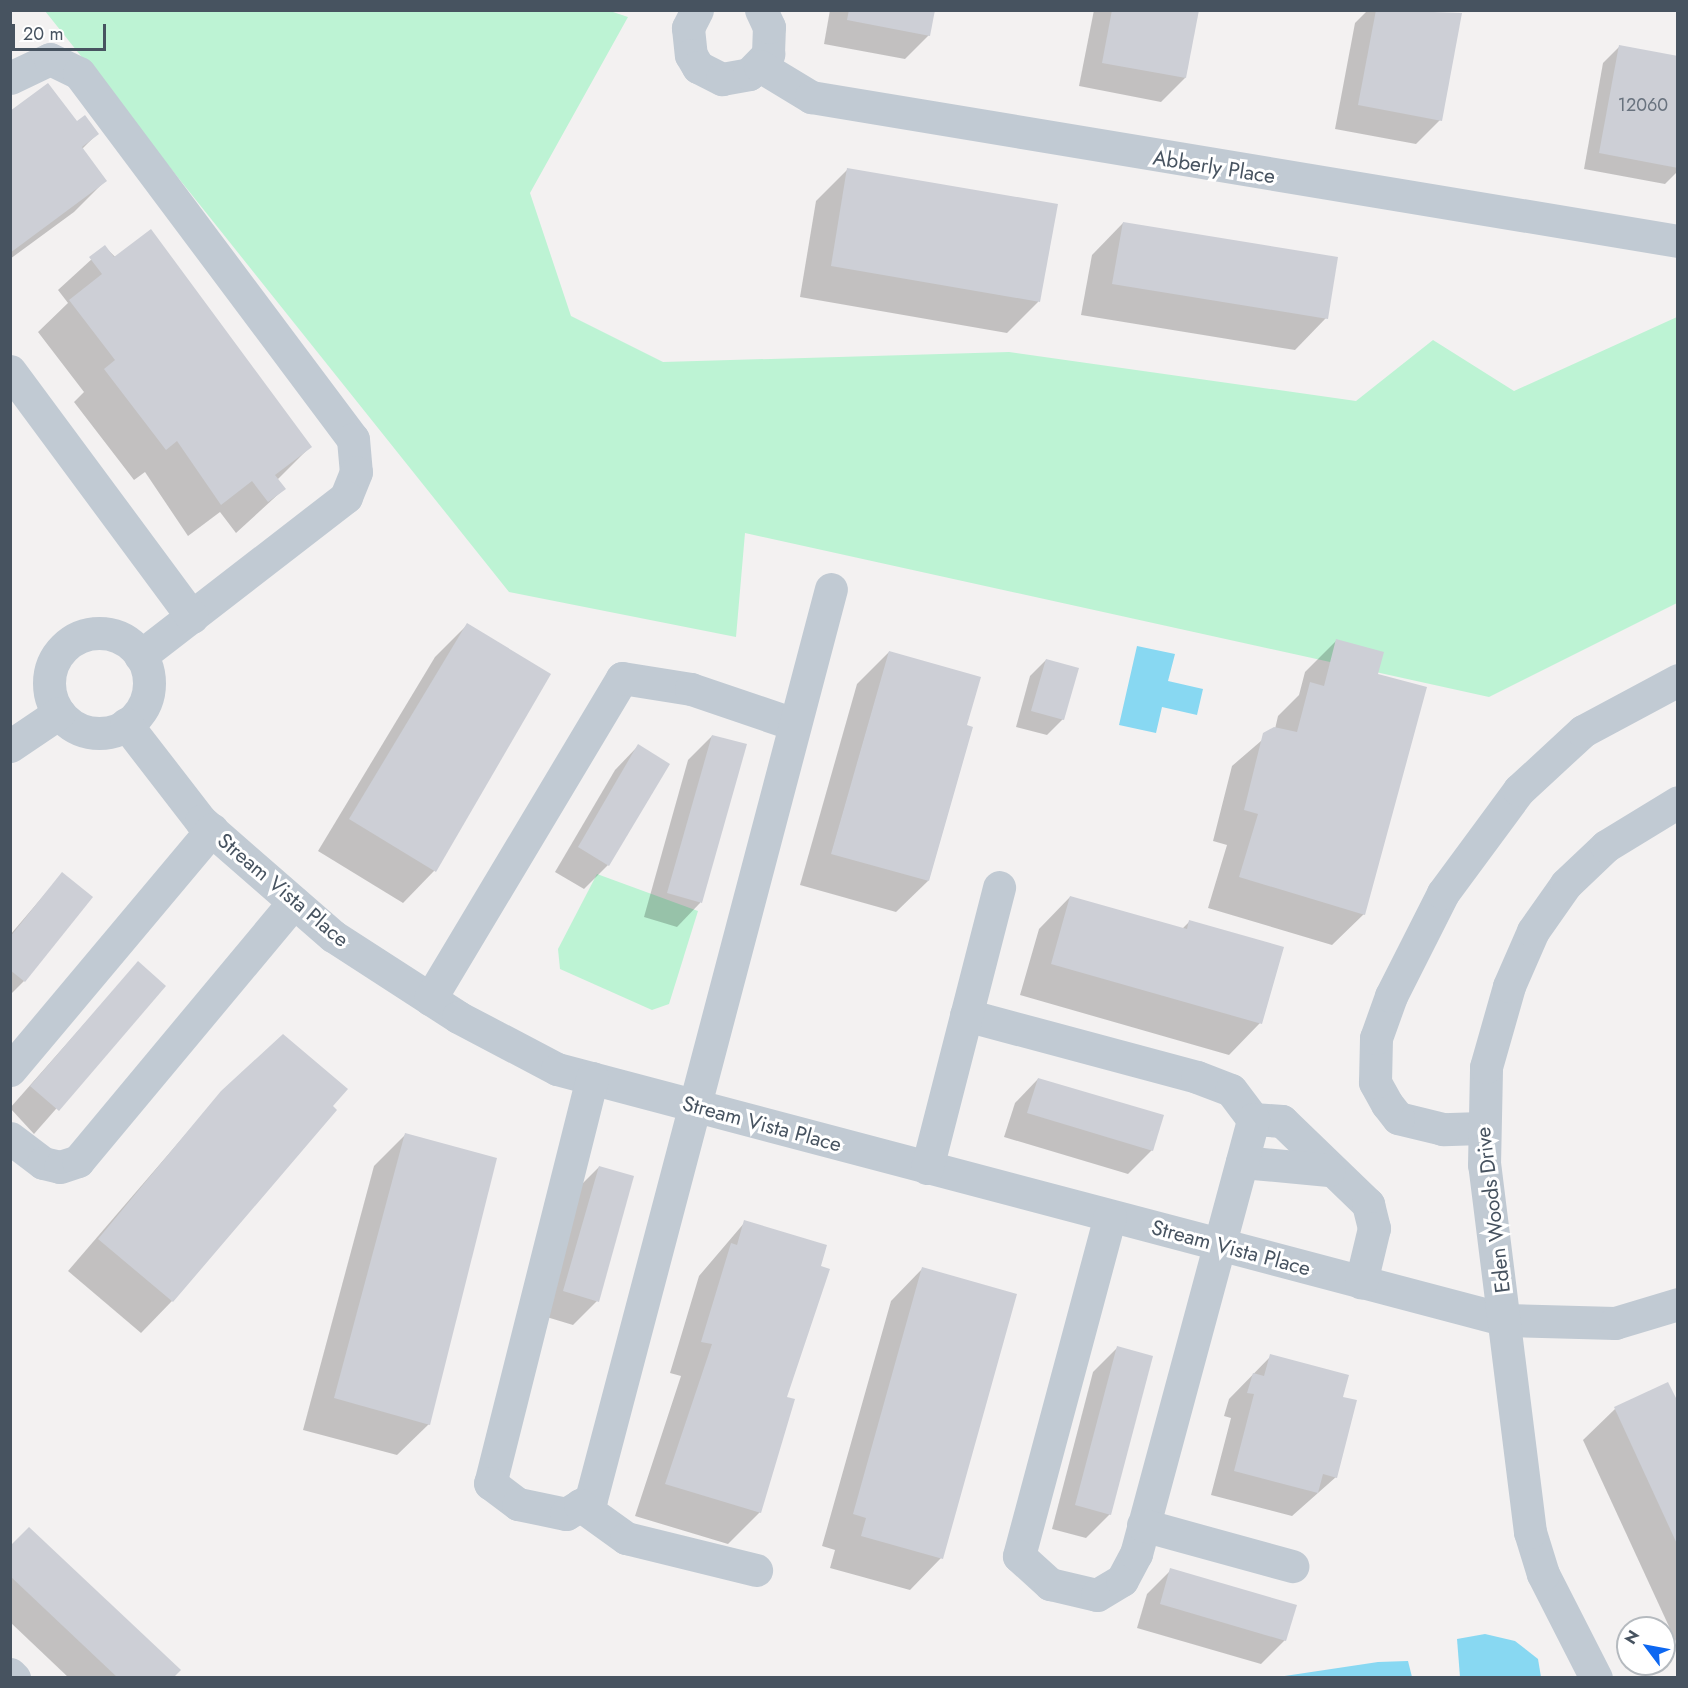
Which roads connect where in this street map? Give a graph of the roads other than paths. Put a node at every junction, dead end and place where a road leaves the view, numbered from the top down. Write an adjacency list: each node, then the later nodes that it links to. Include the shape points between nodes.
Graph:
1 (697, 10): 3 (street, via 687,42 698,66 722,79 749,74)
2 (761, 10): 3 (street, via 771,40)
3 (759, 66): 5 (street, Abberly Place, via 811,98)
4 (10, 78): 8 (street, via 50,59 79,73 353,439 356,472 346,497)
5 (1677, 241)
6 (10, 370): 8 (street)
7 (831, 589): 13 (street)
8 (192, 617): 9 (street)
9 (140, 656): 11 (street, via 116,636 84,635 70,642 58,653 49,683); 12 (street, via 148,691)
10 (1677, 680): 25 (street, via 1582,731 1519,790 1443,893 1391,996 1376,1038 1375,1082 1386,1104 1398,1118 1409,1121 1443,1129)
11 (59, 713): 12 (street, via 83,730 112,731); 14 (street)
12 (126, 724): 16 (street, Stream Vista Place)
13 (794, 724): 19 (street, via 691,689 622,678); 23 (street)
14 (10, 746)
15 (1677, 802): 25 (street, Eden Woods Drive, via 1606,846 1566,884 1533,931 1509,986 1486,1067)
16 (212, 829): 18 (street, Stream Vista Place); 21 (street)
17 (999, 887): 20 (street)
18 (294, 902): 19 (street, Stream Vista Place, via 333,936); 26 (street, via 78,1161 60,1167 43,1163)
19 (430, 999): 22 (street, Stream Vista Place, via 557,1069)
20 (966, 1015): 24 (street, via 1197,1077 1231,1090); 28 (street)
21 (10, 1070)
22 (592, 1078): 23 (street, Stream Vista Place); 35 (street, via 490,1483 518,1504 566,1514)
23 (694, 1106): 28 (street, Stream Vista Place); 35 (street, via 591,1499)
24 (1252, 1119): 27 (street); 29 (street, via 1282,1121)
25 (1481, 1128): 34 (street, Eden Woods Drive)
26 (10, 1138)
27 (1242, 1162): 29 (street); 31 (street)
28 (927, 1168): 30 (street, Stream Vista Place)
29 (1329, 1170): 32 (street, via 1368,1204 1374,1228)
30 (1110, 1216): 31 (street, Stream Vista Place); 36 (street, via 1019,1556 1050,1584 1097,1595 1122,1580)
31 (1221, 1245): 32 (street, Stream Vista Place); 36 (street)
32 (1361, 1282): 34 (street, Stream Vista Place)
33 (1677, 1304): 34 (street, Stream Vista Place, via 1615,1323)
34 (1506, 1320): 41 (street, Eden Woods Drive, via 1530,1532 1543,1574)
35 (580, 1505): 38 (street, via 626,1538)
36 (1143, 1525): 37 (street)
37 (1292, 1566)
38 (756, 1570)
39 (10, 1674): 40 (street)
40 (14, 1677)
41 (1596, 1677)

